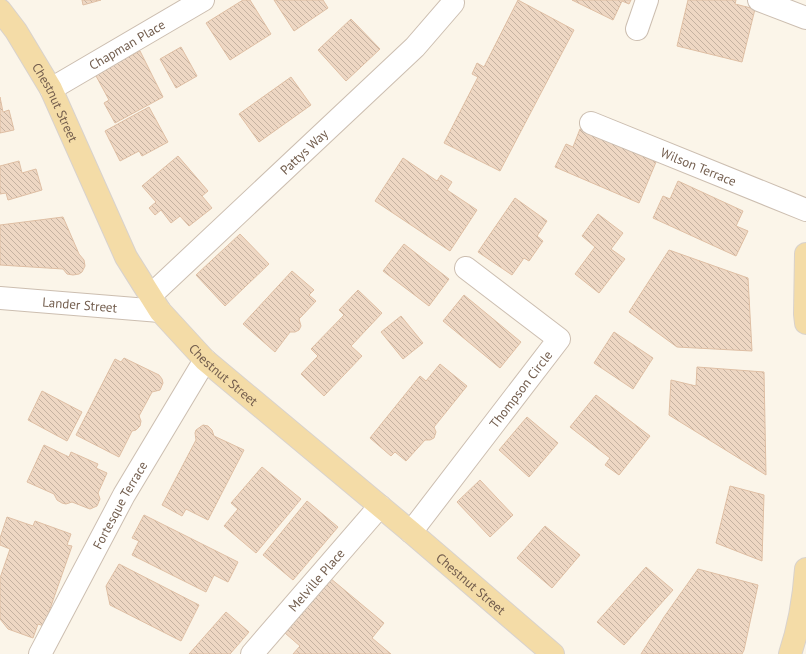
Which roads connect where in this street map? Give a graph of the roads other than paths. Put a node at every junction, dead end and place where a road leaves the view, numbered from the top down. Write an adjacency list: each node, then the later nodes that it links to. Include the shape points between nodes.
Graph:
1 (203, 0): 8 (street, Chapman Place)
2 (647, 0): 7 (street)
3 (759, 0): 6 (street)
4 (453, 3): 14 (street, Pattys Way, via 415,47)
5 (0, 10): 8 (main road, Chestnut Street, via 16,31)
6 (806, 18)
7 (637, 29)
8 (51, 89): 14 (main road, Chestnut Street, via 126,257)
9 (591, 123): 10 (street, Wilson Terrace)
10 (806, 210)
11 (806, 254): 15 (main road)
12 (466, 268): 18 (street, Thompson Circle, via 559,339)
13 (0, 298): 14 (street, Lander Street)
14 (155, 303): 16 (main road, Chestnut Street)
15 (806, 323)
16 (205, 360): 17 (main road, Chestnut Street); 21 (street, Fortesque Terrace, via 124,495)
17 (380, 506): 18 (main road, Chestnut Street); 22 (street, Melville Place)
18 (411, 532): 23 (main road, Chestnut Street)
19 (806, 569): 20 (main road)
20 (796, 648)
21 (40, 654)
22 (252, 654)
23 (553, 654)

